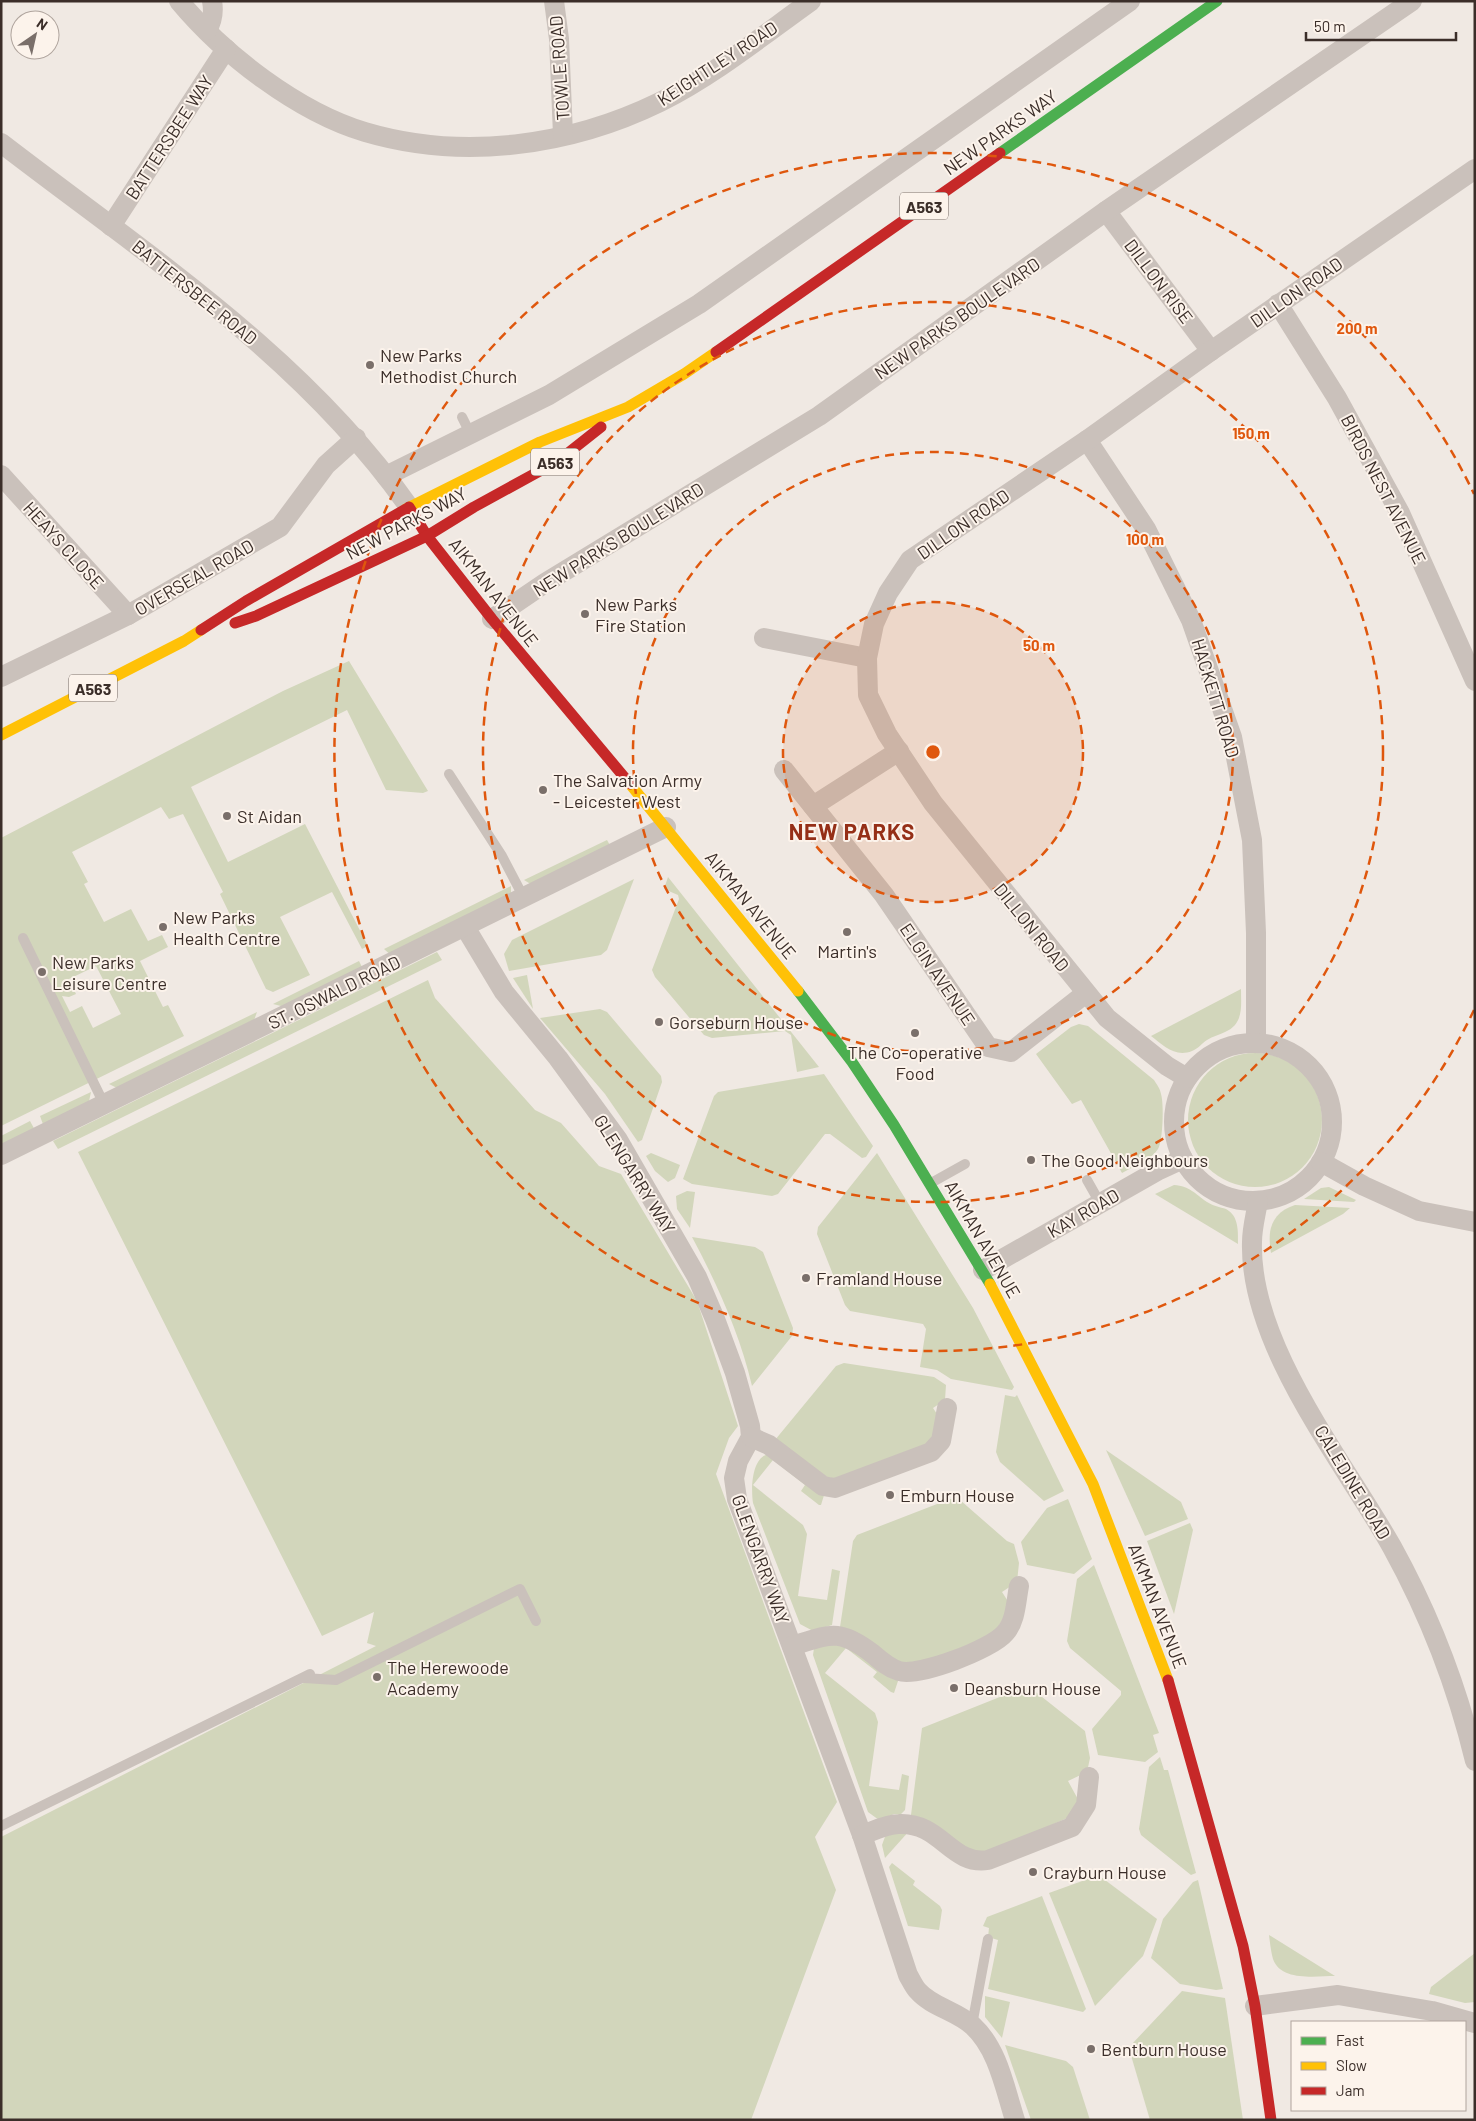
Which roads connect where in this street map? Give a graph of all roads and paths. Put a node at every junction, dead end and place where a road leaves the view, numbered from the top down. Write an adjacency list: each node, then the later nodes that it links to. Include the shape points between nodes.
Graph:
1 (179, 1): 8 (street, KEIGHTLEY ROAD)
2 (212, 1): 8 (street, via 214,12)
3 (554, 1): 10 (street, TOWLE ROAD)
4 (811, 1): 10 (street, KEIGHTLEY ROAD, via 711,71 661,101 613,121)
5 (1130, 1): 21 (street, via 699,304 549,395 466,425)
6 (1217, 1): 17 (main road, NEW PARKS WAY / A563, via 684,374)
7 (1412, 1): 13 (street, NEW PARKS BOULEVARD)
8 (207, 30): 9 (street, KEIGHTLEY ROAD)
9 (226, 49): 10 (street, KEIGHTLEY ROAD, via 292,98 325,116 366,132 443,146 483,148 525,144); 14 (street, BATTERSBEE WAY)
10 (563, 135)
11 (1, 143): 14 (street, BATTERSBEE ROAD)
12 (1475, 169): 15 (street, DILLON ROAD)
13 (1106, 212): 16 (street, DILLON RISE); 25 (street, NEW PARKS BOULEVARD, via 820,416 546,583)
14 (111, 226): 18 (street, BATTERSBEE ROAD, via 223,311)
15 (1278, 304): 16 (street, DILLON ROAD); 30 (street, BIRDS NEST AVENUE, via 1337,398 1400,513)
16 (1211, 351): 19 (street, DILLON ROAD)
17 (628, 407): 22 (main road, NEW PARKS WAY / A563, via 540,442); 23 (main road, NEW PARKS WAY / A563, via 558,461)
18 (356, 438): 21 (street, BATTERSBEE ROAD); 24 (street, OVERSEAL ROAD, via 326,465 280,527)
19 (1086, 440): 28 (street, DILLON ROAD, via 910,560 888,594 874,624); 41 (street, HACKETT ROAD, via 1146,529 1191,620 1232,737 1252,840)
20 (1, 474): 24 (street, HEAYS CLOSE)
21 (386, 476): 22 (street, BATTERSBEE ROAD)
22 (409, 507): 23 (main road, AIKMAN AVENUE); 27 (main road, NEW PARKS WAY / A563, via 246,601)
23 (428, 536): 25 (main road, AIKMAN AVENUE); 27 (main road, NEW PARKS WAY / A563, via 256,616)
24 (128, 615): 29 (street, OVERSEAL ROAD)
25 (492, 620): 36 (main road, AIKMAN AVENUE)
26 (764, 638): 28 (street)
27 (184, 641): 31 (main road, NEW PARKS WAY / A563)
28 (867, 658): 32 (street, DILLON ROAD, via 868,695)
29 (1, 677)
30 (1475, 682)
31 (1, 735)
32 (899, 752): 35 (street); 40 (street, DILLON ROAD, via 938,810)
33 (784, 770): 35 (street, ELGIN AVENUE)
34 (449, 774): 37 (lane, via 502,856)
35 (813, 806): 40 (street, ELGIN AVENUE, via 884,894 988,1047 1011,1052)
36 (666, 827): 37 (street, ST. OSWALD ROAD); 49 (main road, AIKMAN AVENUE, via 852,1062)
37 (524, 898): 38 (street, ST. OSWALD ROAD)
38 (465, 927): 43 (street, ST. OSWALD ROAD); 55 (street, GLENGARRY WAY, via 504,992 558,1058 618,1140 661,1212 697,1277 715,1319 735,1374)
39 (22, 938): 43 (lane)
40 (1086, 993): 42 (street, DILLON ROAD, via 1108,1018 1167,1066)
41 (1256, 1043): 42 (street, via 1236,1044 1217,1051); 46 (street, via 1274,1045 1291,1052 1306,1063 1322,1084 1332,1110 1332,1128 1329,1146)
42 (1187, 1078): 45 (street, via 1178,1097 1174,1118 1176,1139)
43 (104, 1104): 44 (street, ST. OSWALD ROAD)
44 (1, 1155)
45 (1183, 1159): 50 (street, via 1200,1180 1222,1195); 51 (street, KAY ROAD)
46 (1321, 1162): 50 (street, via 1301,1185 1273,1199); 52 (street, via 1418,1211)
47 (965, 1164): 49 (lane)
48 (1087, 1180): 51 (lane)
49 (930, 1184): 53 (main road, AIKMAN AVENUE)
50 (1258, 1201): 59 (street, CALEDINE ROAD, via 1252,1242 1256,1286 1267,1330 1294,1385 1392,1548 1434,1632 1464,1716)
51 (1100, 1203): 53 (street, KAY ROAD)
52 (1475, 1222)
53 (983, 1270): 64 (main road, AIKMAN AVENUE, via 1093,1484 1165,1670 1243,1946)
54 (946, 1408): 55 (street, via 941,1441 931,1452 835,1488 823,1486 769,1445)
55 (751, 1437): 58 (street, GLENGARRY WAY, via 738,1460 734,1478 737,1499)
56 (1019, 1586): 58 (street, via 1012,1623 997,1641 921,1671 899,1671 852,1640 833,1634)
57 (536, 1621): 61 (lane, via 520,1589 336,1680 306,1676)
58 (792, 1646): 62 (street, GLENGARRY WAY)
59 (1475, 1761)
60 (1089, 1778): 62 (street, via 1086,1805 1072,1827 988,1860 977,1862 964,1858 925,1828 910,1824 896,1824)
61 (1, 1826)
62 (862, 1835): 66 (street, GLENGARRY WAY, via 908,1974 917,1991)
63 (988, 1939): 66 (lane)
64 (1254, 2006): 65 (street, via 1338,1995 1432,2011); 68 (main road, AIKMAN AVENUE)
65 (1475, 2023)
66 (972, 2025): 67 (street, GLENGARRY WAY, via 983,2036 991,2052)
67 (1015, 2120)
68 (1271, 2120)

